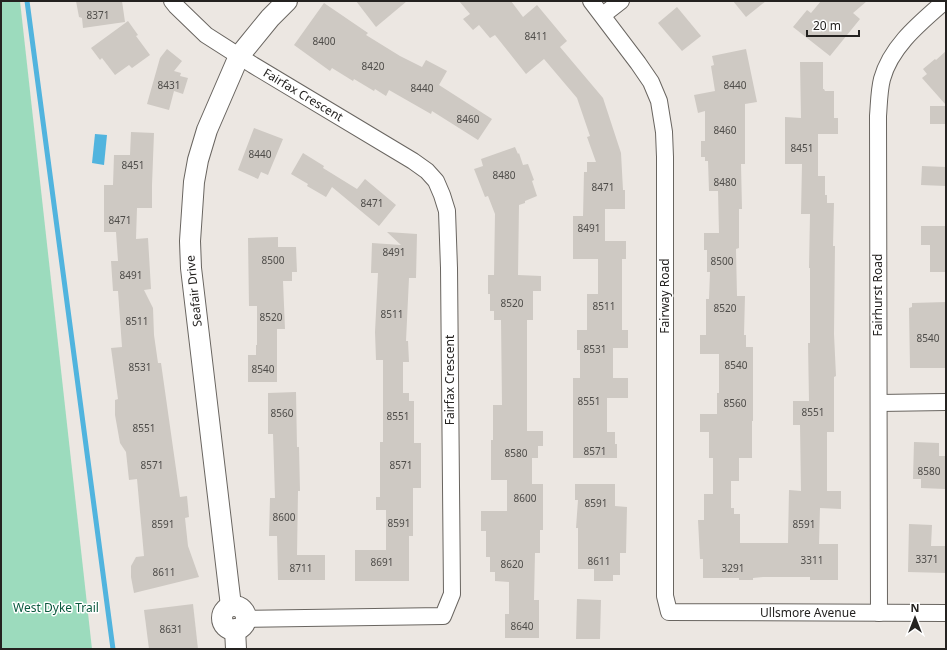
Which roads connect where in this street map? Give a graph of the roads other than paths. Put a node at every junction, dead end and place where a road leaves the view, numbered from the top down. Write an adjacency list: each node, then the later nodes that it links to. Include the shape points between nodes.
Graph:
1 (172, 1): 7 (street, via 206,35)
2 (287, 1): 7 (street, Seafair Drive)
3 (591, 1): 6 (street, Fairway Road)
4 (621, 1): 6 (street)
5 (945, 1): 8 (street, Fairhurst Road, via 908,35 895,51 882,80 878,116)
6 (603, 15): 10 (street, Fairway Road, via 651,82 659,101 663,127 665,596)
7 (239, 56): 13 (street, Seafair Drive, via 207,130 198,160 190,241 191,268); 13 (street, Fairfax Crescent, via 392,147 427,171 436,181 442,195 447,211 449,276 452,594 443,616)
8 (879, 402): 9 (street); 11 (street, Fairhurst Road)
9 (946, 402)
10 (669, 612): 11 (street, Ullsmore Avenue)
11 (879, 613): 12 (street, Ullsmore Avenue)
12 (946, 613)
13 (237, 618): 14 (street, Seafair Drive)
14 (236, 649)

